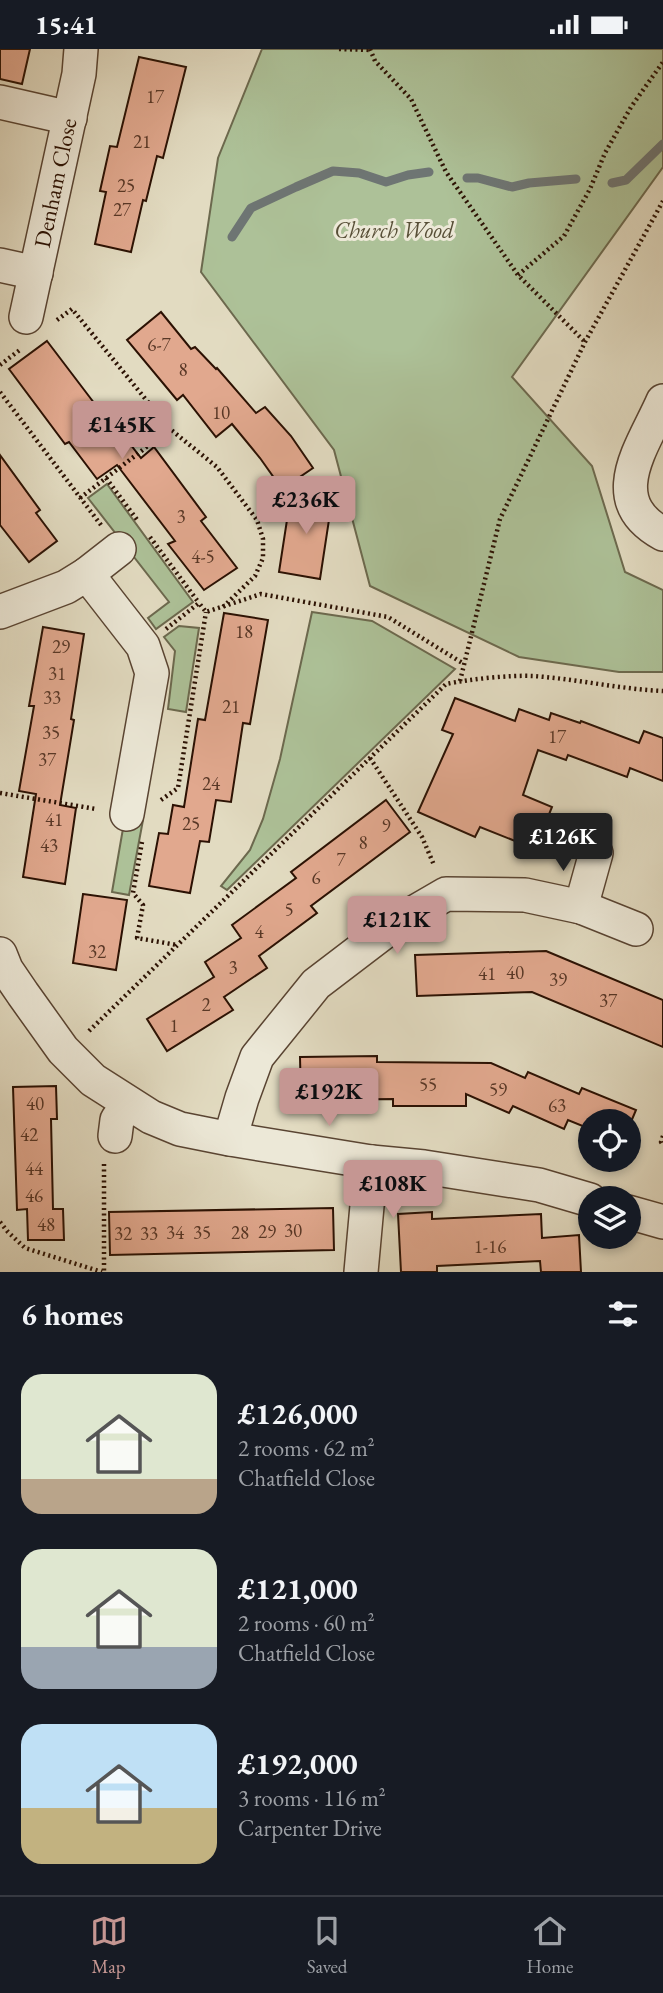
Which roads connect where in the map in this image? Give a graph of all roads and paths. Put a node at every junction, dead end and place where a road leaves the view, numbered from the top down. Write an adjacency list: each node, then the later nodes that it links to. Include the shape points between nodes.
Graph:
1 (81, 49): 6 (street, Denham Close)
2 (339, 49): 3 (path)
3 (371, 50): 10 (path, via 375,61 411,99 446,172)
4 (663, 62): 10 (path, via 624,118 564,236)
5 (0, 102): 6 (street)
6 (70, 118): 9 (street, Denham Close)
7 (663, 201): 12 (path)
8 (0, 265): 9 (street)
9 (36, 273): 11 (street, Denham Close)
10 (518, 275): 12 (path)
11 (38, 321): 15 (path, via 72,309)
12 (585, 342): 25 (path, via 500,519)
13 (0, 392): 16 (path, via 80,498)
14 (663, 401): 17 (street, via 633,465 629,484 640,514)
15 (170, 429): 16 (path); 21 (path, via 217,467 257,520 263,539 263,558 255,576)
16 (106, 478): 20 (path)
17 (663, 534)
18 (119, 549): 19 (street)
19 (88, 574): 22 (street); 24 (street)
20 (200, 603): 23 (path); 24 (path)
21 (222, 608): 23 (path); 25 (path, via 261,594 388,617)
22 (0, 612)
23 (206, 612): 30 (path, via 178,788)
24 (143, 646): 30 (street, via 152,673)
25 (464, 664): 26 (path)
26 (460, 681): 27 (path, via 532,676); 28 (path, via 446,684)
27 (663, 691)
28 (370, 758): 32 (path, via 422,837); 35 (path)
29 (0, 793): 30 (path)
30 (137, 816): 35 (path, via 133,893 143,905 137,938)
31 (596, 853): 33 (street)
32 (446, 894): 33 (street, via 524,895); 40 (street, via 396,923 316,985 257,1057)
33 (581, 907): 34 (street)
34 (636, 929)
35 (178, 945): 37 (path, via 85,1035)
36 (0, 954): 37 (street)
37 (63, 1050): 38 (street, via 93,1080)
38 (128, 1104): 39 (street, via 117,1120); 40 (street, via 180,1129)
39 (115, 1136): 46 (path, via 104,1148)
40 (230, 1139): 41 (street)
41 (371, 1162): 42 (street, via 539,1185); 47 (street)
42 (578, 1196)
43 (641, 1216): 45 (street)
44 (0, 1222): 46 (path, via 25,1248)
45 (663, 1222)
46 (103, 1272)
47 (361, 1272)

